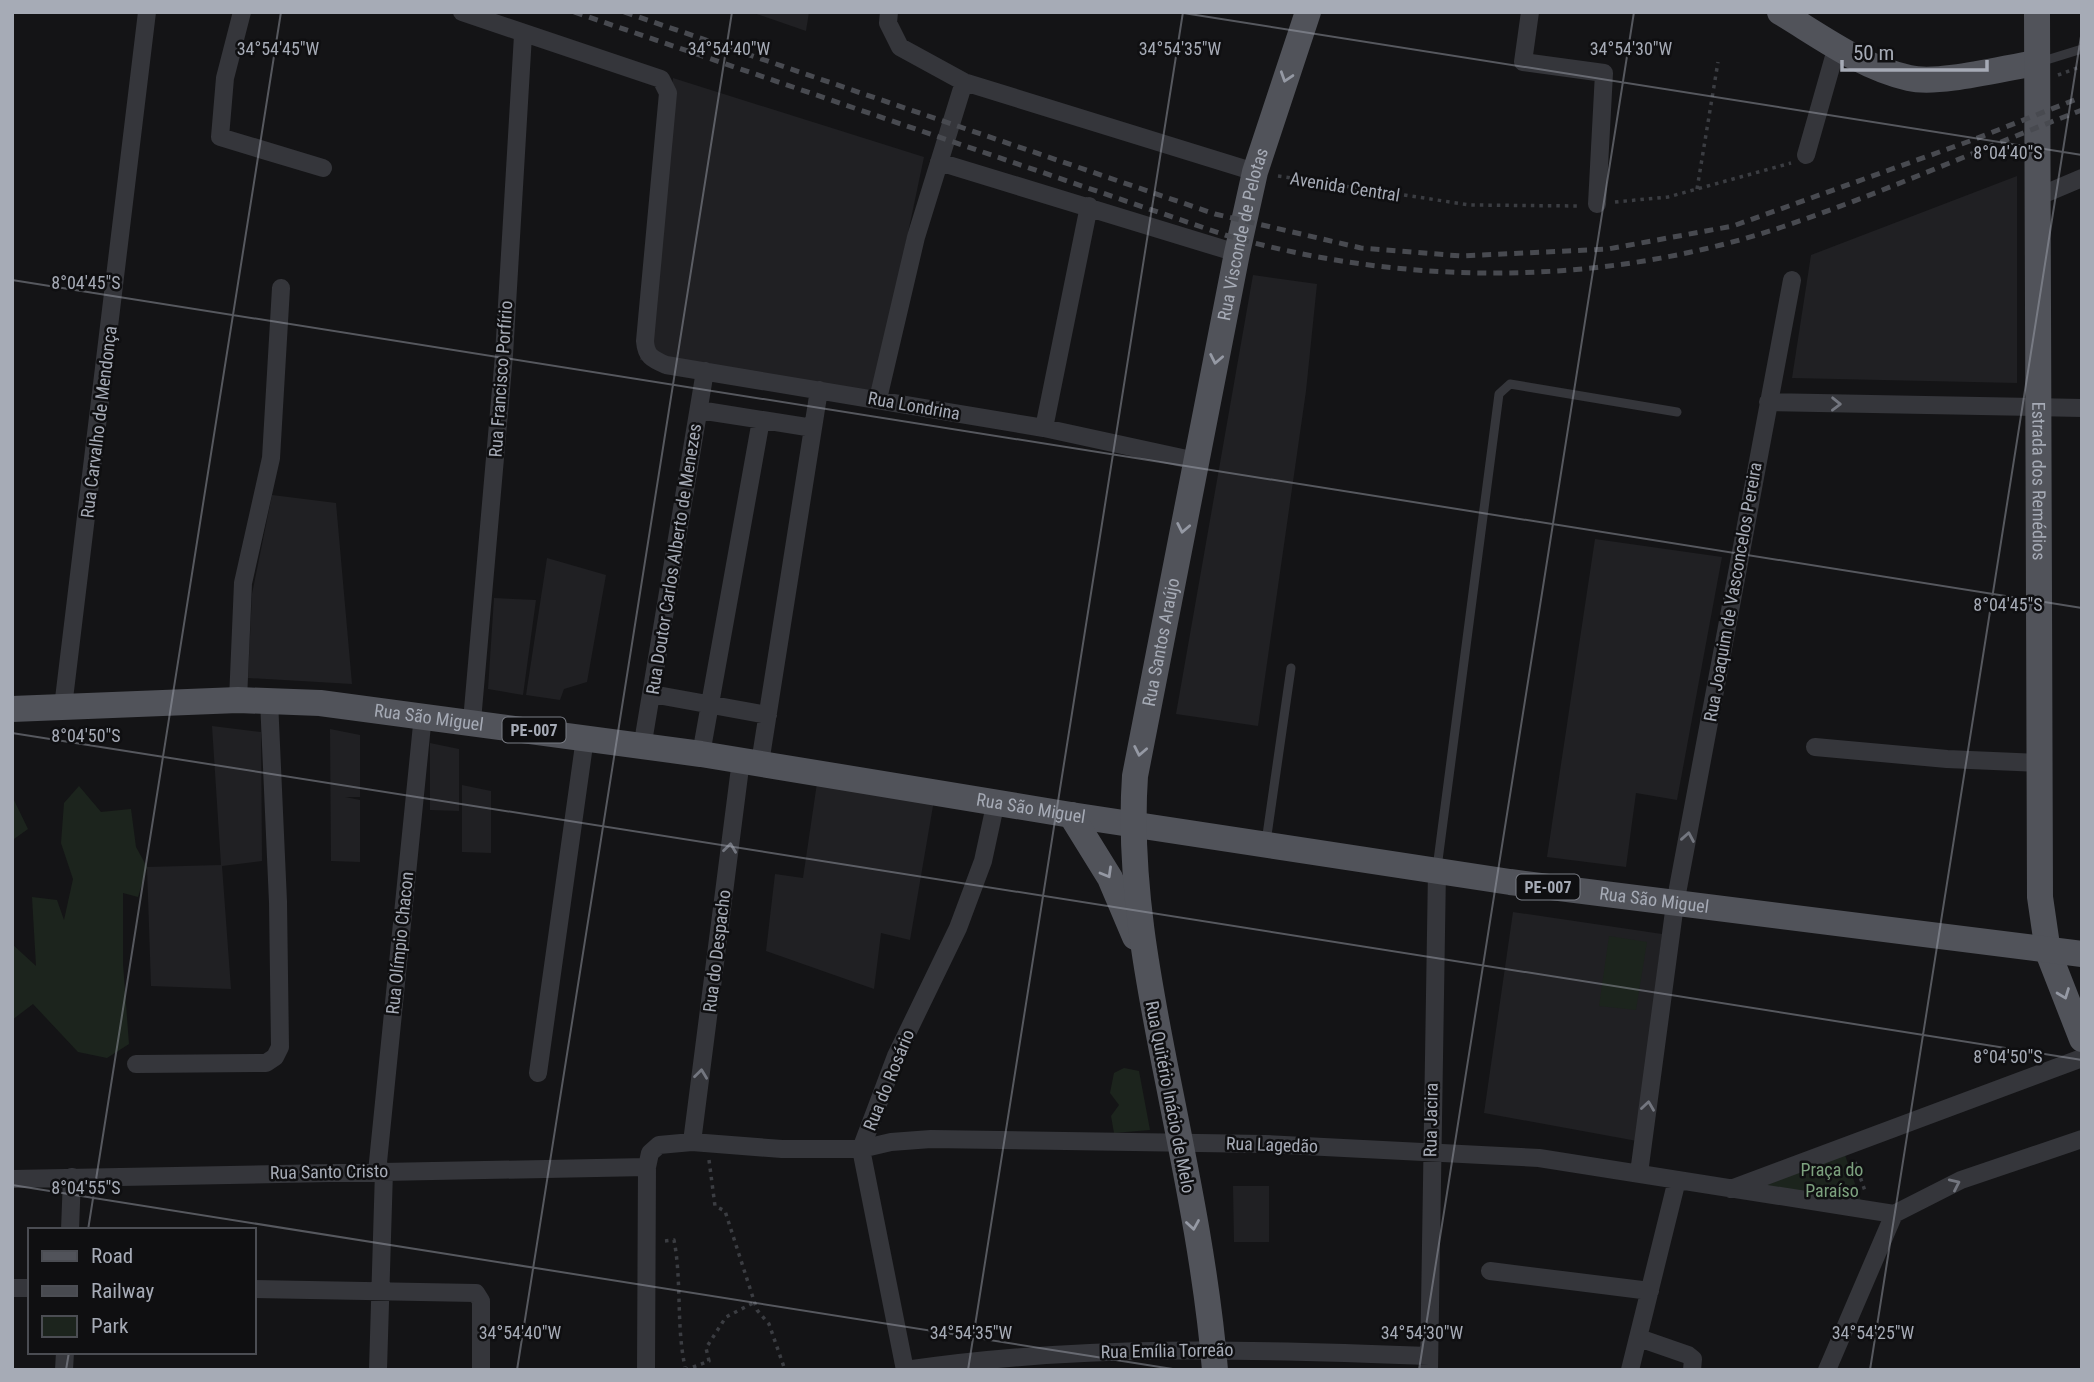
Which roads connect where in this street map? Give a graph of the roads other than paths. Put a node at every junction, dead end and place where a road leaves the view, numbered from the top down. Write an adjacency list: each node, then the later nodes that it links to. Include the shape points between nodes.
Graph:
1 (147, 12): 42 (street, Rua Carvalho de Mendonça)
2 (242, 12): 16 (street, via 225,78 220,137)
3 (462, 12): 9 (street)
4 (889, 12): 13 (street, via 888,23 900,47)
5 (1308, 12): 17 (main road, Rua Visconde de Pelotas, one-way to 17)
6 (1530, 12): 20 (street, via 1523,62 1604,73)
7 (1780, 12): 10 (main road)
8 (2042, 14): 12 (main road, Estrada dos Remédios)
9 (523, 35): 25 (street, Rua Londrina, via 661,79 668,93 646,352 652,359); 46 (street, Rua Francisco Porfírio, via 503,369)
10 (1837, 46): 12 (main road, via 1909,78 1931,79); 14 (street)
11 (2082, 49): 12 (lane)
12 (2036, 63): 19 (main road, Estrada dos Remédios)
13 (964, 82): 15 (street); 17 (street)
14 (1806, 155)
15 (939, 162): 21 (street); 27 (street, via 916,237)
16 (323, 168)
17 (1255, 172): 22 (main road, Rua Visconde de Pelotas)
18 (2082, 178): 19 (street)
19 (2036, 197): 30 (main road, Estrada dos Remédios)
20 (1597, 204)
21 (1088, 206): 22 (street); 35 (street)
22 (1237, 253): 36 (main road, Rua Visconde de Pelotas, one-way to 36)
23 (1792, 280): 28 (street, Rua Joaquim de Vasconcelos Pereira)
24 (281, 288): 39 (street, via 271,458 243,583)
25 (705, 371): 26 (street, Rua Londrina); 31 (street, Rua Doutor Carlos Alberto de Menezes)
26 (819, 390): 27 (street, Rua Londrina); 34 (street, Rua do Despacho)
27 (878, 399): 35 (street, Rua Londrina)
28 (1768, 402): 30 (street, one-way to 30); 58 (street, Rua Joaquim de Vasconcelos Pereira, one-way to 28)
29 (2082, 408): 30 (street)
30 (2038, 409): 52 (main road, Estrada dos Remédios)
31 (699, 410): 33 (street); 38 (street, Rua Doutor Carlos Alberto de Menezes)
32 (1677, 412): 57 (lane, via 1510,384 1499,394)
33 (761, 420): 34 (street); 41 (street)
34 (813, 428): 45 (street, Rua do Despacho)
35 (1044, 428): 36 (street, Rua Londrina)
36 (1196, 461): 55 (main road, Rua Santos Araújo, one-way to 55, via 1135,776)
37 (1291, 667): 56 (lane)
38 (652, 694): 41 (street); 49 (street, Rua Doutor Carlos Alberto de Menezes)
39 (238, 700): 40 (main road, Rua São Miguel / PE-007); 42 (main road, Rua São Miguel / PE-007)
40 (269, 700): 44 (main road, Rua São Miguel / PE-007); 64 (street, via 280,1047 265,1063)
41 (710, 704): 45 (street); 50 (street)
42 (64, 707): 43 (main road, Rua São Miguel / PE-007)
43 (12, 709)
44 (423, 715): 46 (main road, Rua São Miguel / PE-007); 72 (street, Rua Olímpio Chacon)
45 (768, 715): 51 (street, Rua do Despacho)
46 (472, 722): 47 (main road, Rua São Miguel / PE-007)
47 (585, 738): 49 (main road, Rua São Miguel / PE-007); 65 (street)
48 (1815, 747): 52 (street)
49 (642, 748): 50 (main road, Rua São Miguel / PE-007)
50 (701, 754): 51 (main road, Rua São Miguel / PE-007)
51 (750, 762): 53 (main road, Rua São Miguel / PE-007); 67 (street, Rua do Despacho, one-way to 51)
52 (2039, 763): 59 (main road, Estrada dos Remédios, via 2040,897)
53 (996, 801): 54 (main road, Rua São Miguel / PE-007); 69 (street, Rua do Rosário, via 982,861 958,928 896,1056)
54 (1071, 815): 55 (main road, Rua São Miguel / PE-007); 61 (main road, one-way to 61, via 1110,878)
55 (1133, 824): 56 (main road, Rua São Miguel / PE-007); 61 (main road, Rua Quitério Inácio de Melo)
56 (1266, 844): 57 (main road, Rua São Miguel / PE-007)
57 (1437, 870): 58 (main road, Rua São Miguel / PE-007); 70 (street, Rua Jacira)
58 (1675, 904): 59 (main road, Rua São Miguel / PE-007); 73 (street, Rua Joaquim de Vasconcelos Pereira, one-way to 58)
59 (2047, 948): 60 (main road, PE-007); 62 (main road, Estrada dos Remédios, one-way to 62)
60 (2082, 954)
61 (1145, 965): 68 (main road, Rua Quitério Inácio de Melo)
62 (2082, 1039)
63 (2082, 1058): 77 (street)
64 (136, 1064)
65 (538, 1073)
66 (2082, 1139): 78 (street, one-way to 66, via 1961,1180)
67 (700, 1143): 69 (street, Rua Lagedão); 71 (street, Rua Lagedão, via 659,1144)
68 (1180, 1143): 69 (street, Rua Lagedão, via 931,1139); 70 (street, Rua Lagedão); 85 (main road, Rua Quitério Inácio de Melo, one-way to 85)
69 (861, 1149): 90 (street, Rua do Rosário)
70 (1430, 1152): 73 (street, Rua Lagedão, via 1539,1158); 86 (street, Rua Jacira)
71 (649, 1160): 72 (street, Rua Santo Cristo); 89 (street)
72 (380, 1171): 74 (street, Rua Santo Cristo); 82 (street, Rua Olímpio Chacon)
73 (1639, 1173): 76 (street, Rua Lagedão)
74 (72, 1177): 75 (street, Rua Santo Cristo); 79 (street)
75 (12, 1179)
76 (1677, 1180): 77 (street, Rua Lagedão); 83 (street)
77 (1730, 1190): 78 (street, Rua Lagedão)
78 (1894, 1214): 93 (street)
79 (70, 1228)
80 (1490, 1271): 83 (street)
81 (256, 1289): 82 (street)
82 (382, 1291): 87 (street, Rua Olímpio Chacon); 88 (street, via 476,1293 481,1301)
83 (1650, 1291): 84 (street)
84 (1639, 1338): 91 (street); 92 (street, via 1688,1354 1693,1359)
85 (1214, 1360): 86 (street, Rua Emília Torreão); 90 (street, Rua Emília Torreão, via 1103,1351 998,1357)
86 (1429, 1363)
87 (378, 1370)
88 (481, 1370)
89 (646, 1370)
90 (905, 1370)
91 (1630, 1370)
92 (1692, 1370)
93 (1826, 1370)

